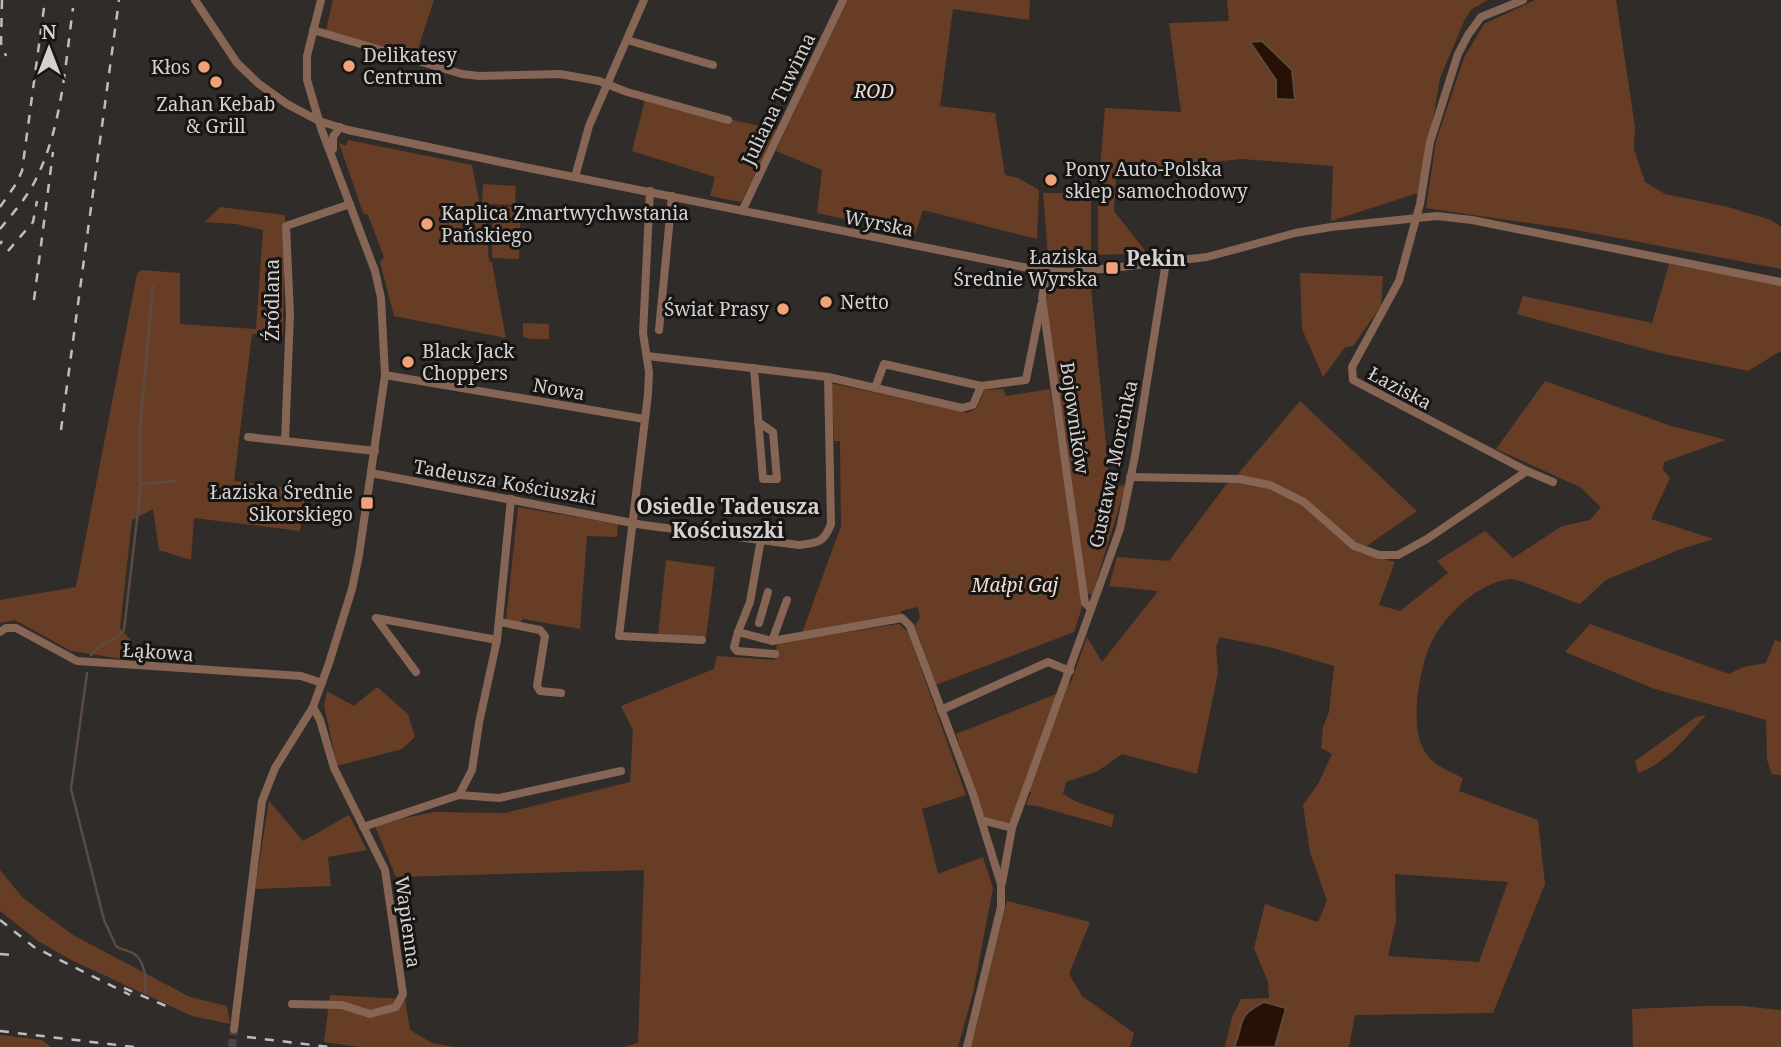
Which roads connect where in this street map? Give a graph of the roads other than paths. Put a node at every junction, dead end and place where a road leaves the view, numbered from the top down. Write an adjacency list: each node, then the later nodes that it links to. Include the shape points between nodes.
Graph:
1 (195, 0): 11 (street, Wyrska, via 237,63)
2 (321, 0): 6 (street)
3 (644, 0): 7 (street)
4 (843, 0): 20 (street, Juliana Tuwima)
5 (1523, 0): 21 (street, via 1481,17 1458,54 1430,142)
6 (313, 30): 9 (street, via 462,74 547,73); 10 (street, via 306,65)
7 (628, 40): 8 (street); 9 (street)
8 (713, 65)
9 (608, 85): 12 (street); 15 (street, via 589,126)
10 (311, 94): 11 (street); 13 (street)
11 (297, 110): 13 (street, Wyrska)
12 (728, 120)
13 (319, 121): 14 (street, Wyrska); 16 (street)
14 (341, 127): 15 (street, Wyrska); 16 (street, via 334,133 332,146)
15 (575, 177): 17 (street, Wyrska)
16 (342, 182): 19 (street)
17 (650, 191): 18 (street, Wyrska); 27 (street, via 643,332)
18 (673, 196): 20 (street, Wyrska); 26 (street)
19 (350, 204): 29 (street, via 381,298); 36 (street, Źródlana, via 286,226)
20 (742, 211): 23 (street, Wyrska)
21 (1416, 218): 22 (street, Wyrska, via 1311,229 1220,254); 24 (street, Wyrska, via 1472,219); 38 (street, Łaziska, via 1399,281 1352,367 1353,380)
22 (1166, 262): 23 (street, Wyrska); 40 (street, Gustawa Morcinka)
23 (1046, 271): 25 (street, Bojowników)
24 (1781, 282)
25 (1042, 298): 31 (street, via 1026,380); 47 (street, Bojowników, via 1085,603)
26 (659, 330)
27 (647, 356): 28 (street); 33 (street)
28 (754, 368): 30 (street); 34 (street)
29 (385, 375): 33 (street, Nowa); 37 (street)
30 (828, 377): 32 (street); 44 (street, via 831,524 826,536 815,544)
31 (981, 386): 32 (street, via 973,405 962,408); 32 (street, via 884,364)
32 (875, 388)
33 (644, 419): 43 (street)
34 (758, 422): 34 (street, via 763,479 777,479 773,432)
35 (248, 437): 36 (street)
36 (285, 441): 37 (street)
37 (374, 451): 39 (street)
38 (1527, 471): 40 (street, via 1398,555 1379,555 1354,546 1304,502 1270,485 1240,479); 41 (street, Łaziska)
39 (371, 473): 42 (street, Tadeusza Kościuszki); 58 (street, via 357,571)
40 (1130, 477): 47 (street, Gustawa Morcinka, via 1120,528)
41 (1553, 482)
42 (511, 499): 43 (street, Tadeusza Kościuszki); 49 (street)
43 (633, 521): 44 (street); 53 (street, via 619,636)
44 (761, 540): 48 (street)
45 (768, 592): 48 (street, via 763,624)
46 (787, 600): 54 (street)
47 (1091, 609): 56 (street, Gustawa Morcinka)
48 (743, 619): 51 (street)
49 (500, 622): 52 (street); 59 (street, via 540,629 545,636 537,686 540,691)
50 (0, 632): 58 (street, Łąkowa, via 16,628 78,661 301,677)
51 (738, 632): 54 (street); 55 (street, via 737,651)
52 (497, 640): 57 (street, via 376,618); 63 (street, via 472,770)
53 (702, 640)
54 (772, 641): 61 (street, via 902,618 910,626)
55 (775, 653)
56 (1071, 669): 61 (street, via 1048,662); 66 (street, Gustawa Morcinka)
57 (416, 672)
58 (322, 683): 60 (street)
59 (561, 693)
60 (313, 707): 65 (street, Wapienna, via 334,768); 69 (street, via 275,768 262,801)
61 (941, 710): 64 (street)
62 (621, 771): 63 (street, via 499,798)
63 (459, 796): 65 (street)
64 (981, 820): 66 (street); 67 (street)
65 (363, 827): 68 (street, Wapienna, via 385,870 403,994 396,1007 370,1014 342,1004)
66 (1012, 828): 67 (street, Gustawa Morcinka)
67 (1001, 884): 70 (street, Gustawa Morcinka, via 1001,907)
68 (292, 1004)
69 (234, 1029)
70 (967, 1047)

